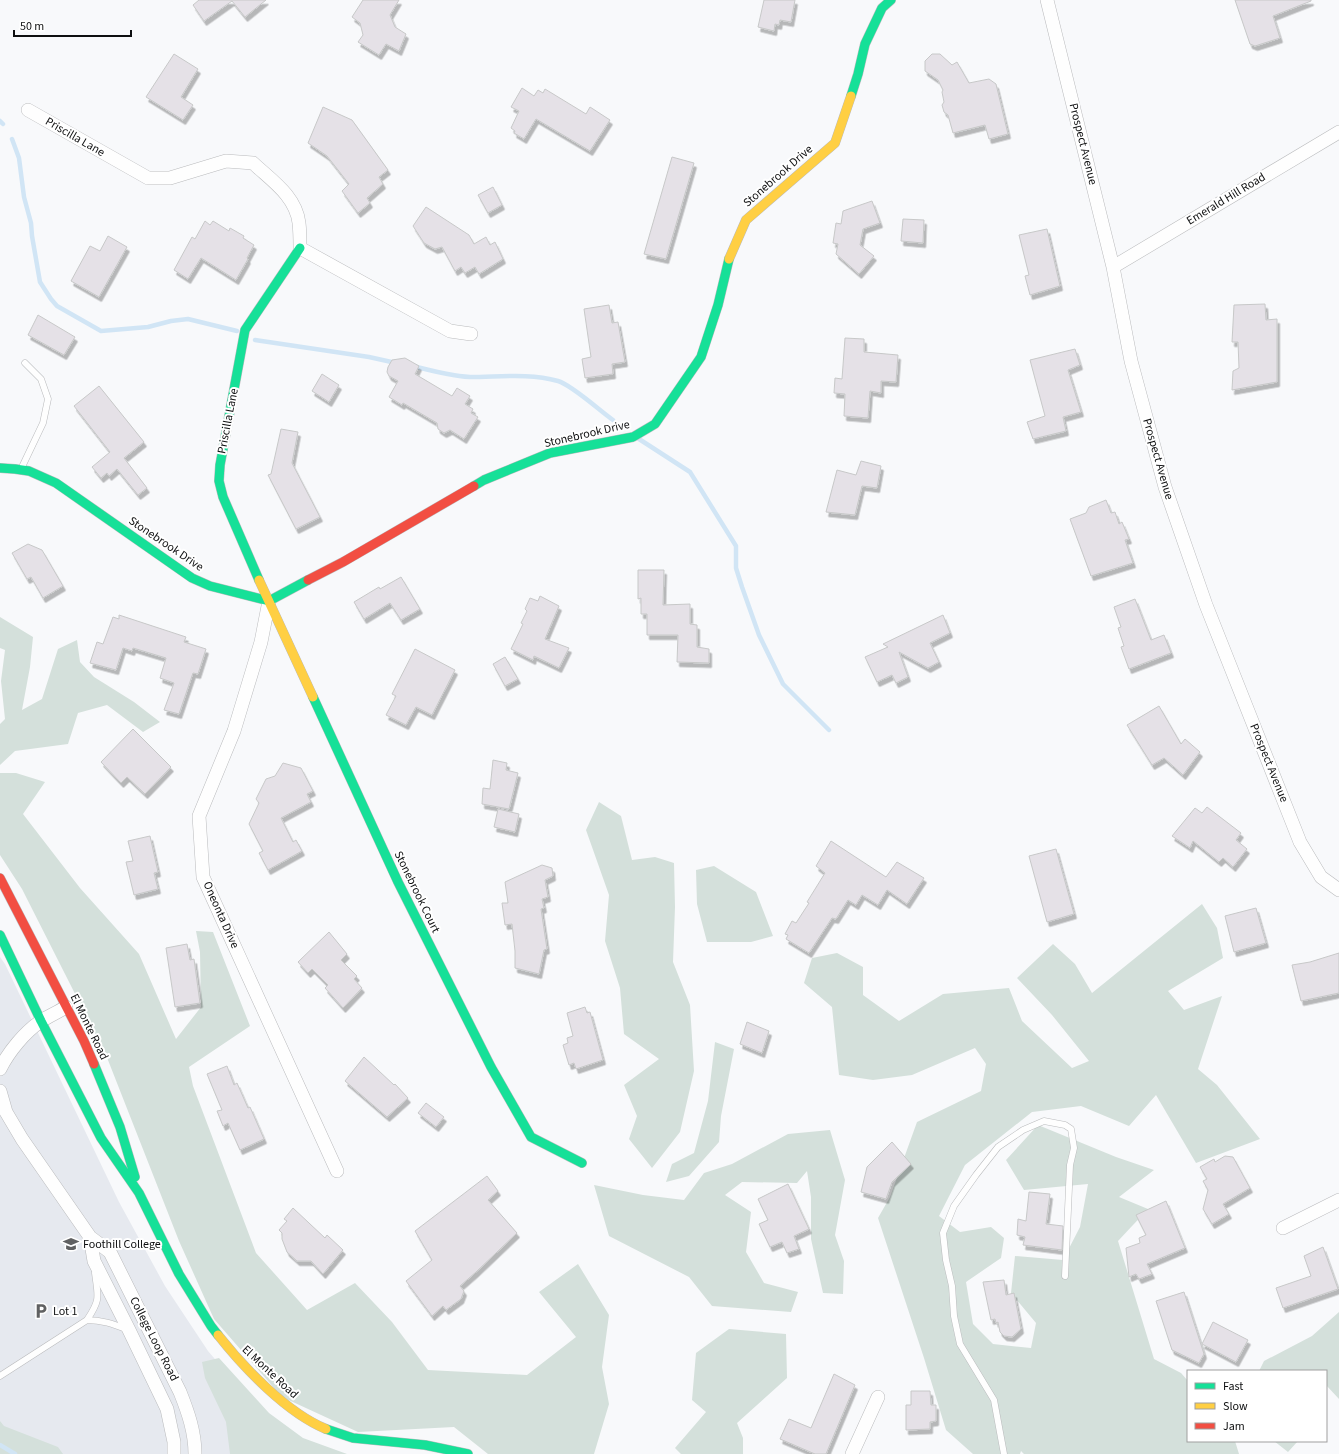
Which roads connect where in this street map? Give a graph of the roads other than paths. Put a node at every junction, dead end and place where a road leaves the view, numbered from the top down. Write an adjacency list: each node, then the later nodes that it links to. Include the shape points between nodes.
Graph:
1 (891, 0): 11 (street, Stonebrook Drive, via 882,8 865,44 858,74 835,143 746,220 729,259 718,305 701,357 655,424 633,437 550,453 484,480)
2 (1048, 0): 6 (street, Prospect Avenue)
3 (28, 110): 5 (street, Priscilla Lane, via 148,178 170,178 226,162 252,162 289,197 299,222)
4 (1339, 132): 6 (street, Emerald Hill Road)
5 (300, 248): 7 (street, via 450,331); 11 (street, Priscilla Lane, via 246,330 220,465 219,481 223,497)
6 (1113, 267): 13 (street, Prospect Avenue, via 1131,361 1165,487 1206,605 1300,842 1321,877)
7 (472, 334)
8 (25, 363): 10 (lane, via 42,379 48,399 43,423)
9 (0, 468): 10 (street, Stonebrook Drive)
10 (21, 469): 11 (street, Stonebrook Drive, via 42,475 56,483 192,578 210,586)
11 (269, 601): 19 (street, Stonebrook Court, via 398,882 491,1067 531,1137); 20 (street, Oneonta Drive, via 261,642 234,731 199,816 204,877)
12 (0, 878): 15 (street, El Monte Road)
13 (1339, 890)
14 (0, 935): 16 (street, El Monte Road)
15 (66, 1007): 16 (street); 21 (street, El Monte Road, via 84,1041 120,1128)
16 (41, 1021): 17 (street, via 17,1044); 21 (street, El Monte Road, via 101,1138)
17 (0, 1069)
18 (0, 1091): 24 (street, College Loop Road, via 6,1112 22,1139)
19 (582, 1163)
20 (337, 1171)
21 (139, 1193): 33 (street, El Monte Road, via 179,1274 211,1326 270,1392 314,1424 334,1432 354,1438 425,1445)
22 (1339, 1200): 23 (street)
23 (1283, 1228)
24 (90, 1237): 25 (street, College Loop Road); 32 (street, College Loop Road, via 110,1252 180,1392 193,1432)
25 (94, 1261): 27 (lane, via 98,1296 96,1307); 28 (street, College Loop Road)
26 (1065, 1276): 35 (lane, via 1070,1165 1074,1148 1071,1129 1065,1125 1044,1121 1022,1130 998,1147 954,1206 943,1233 960,1344 994,1400)
27 (87, 1320): 28 (lane, via 110,1322); 29 (lane)
28 (129, 1330): 31 (street, College Loop Road, via 167,1410)
29 (0, 1376)
30 (878, 1397): 34 (street)
31 (174, 1454)
32 (194, 1454)
33 (468, 1454)
34 (852, 1454)
35 (1004, 1454)

